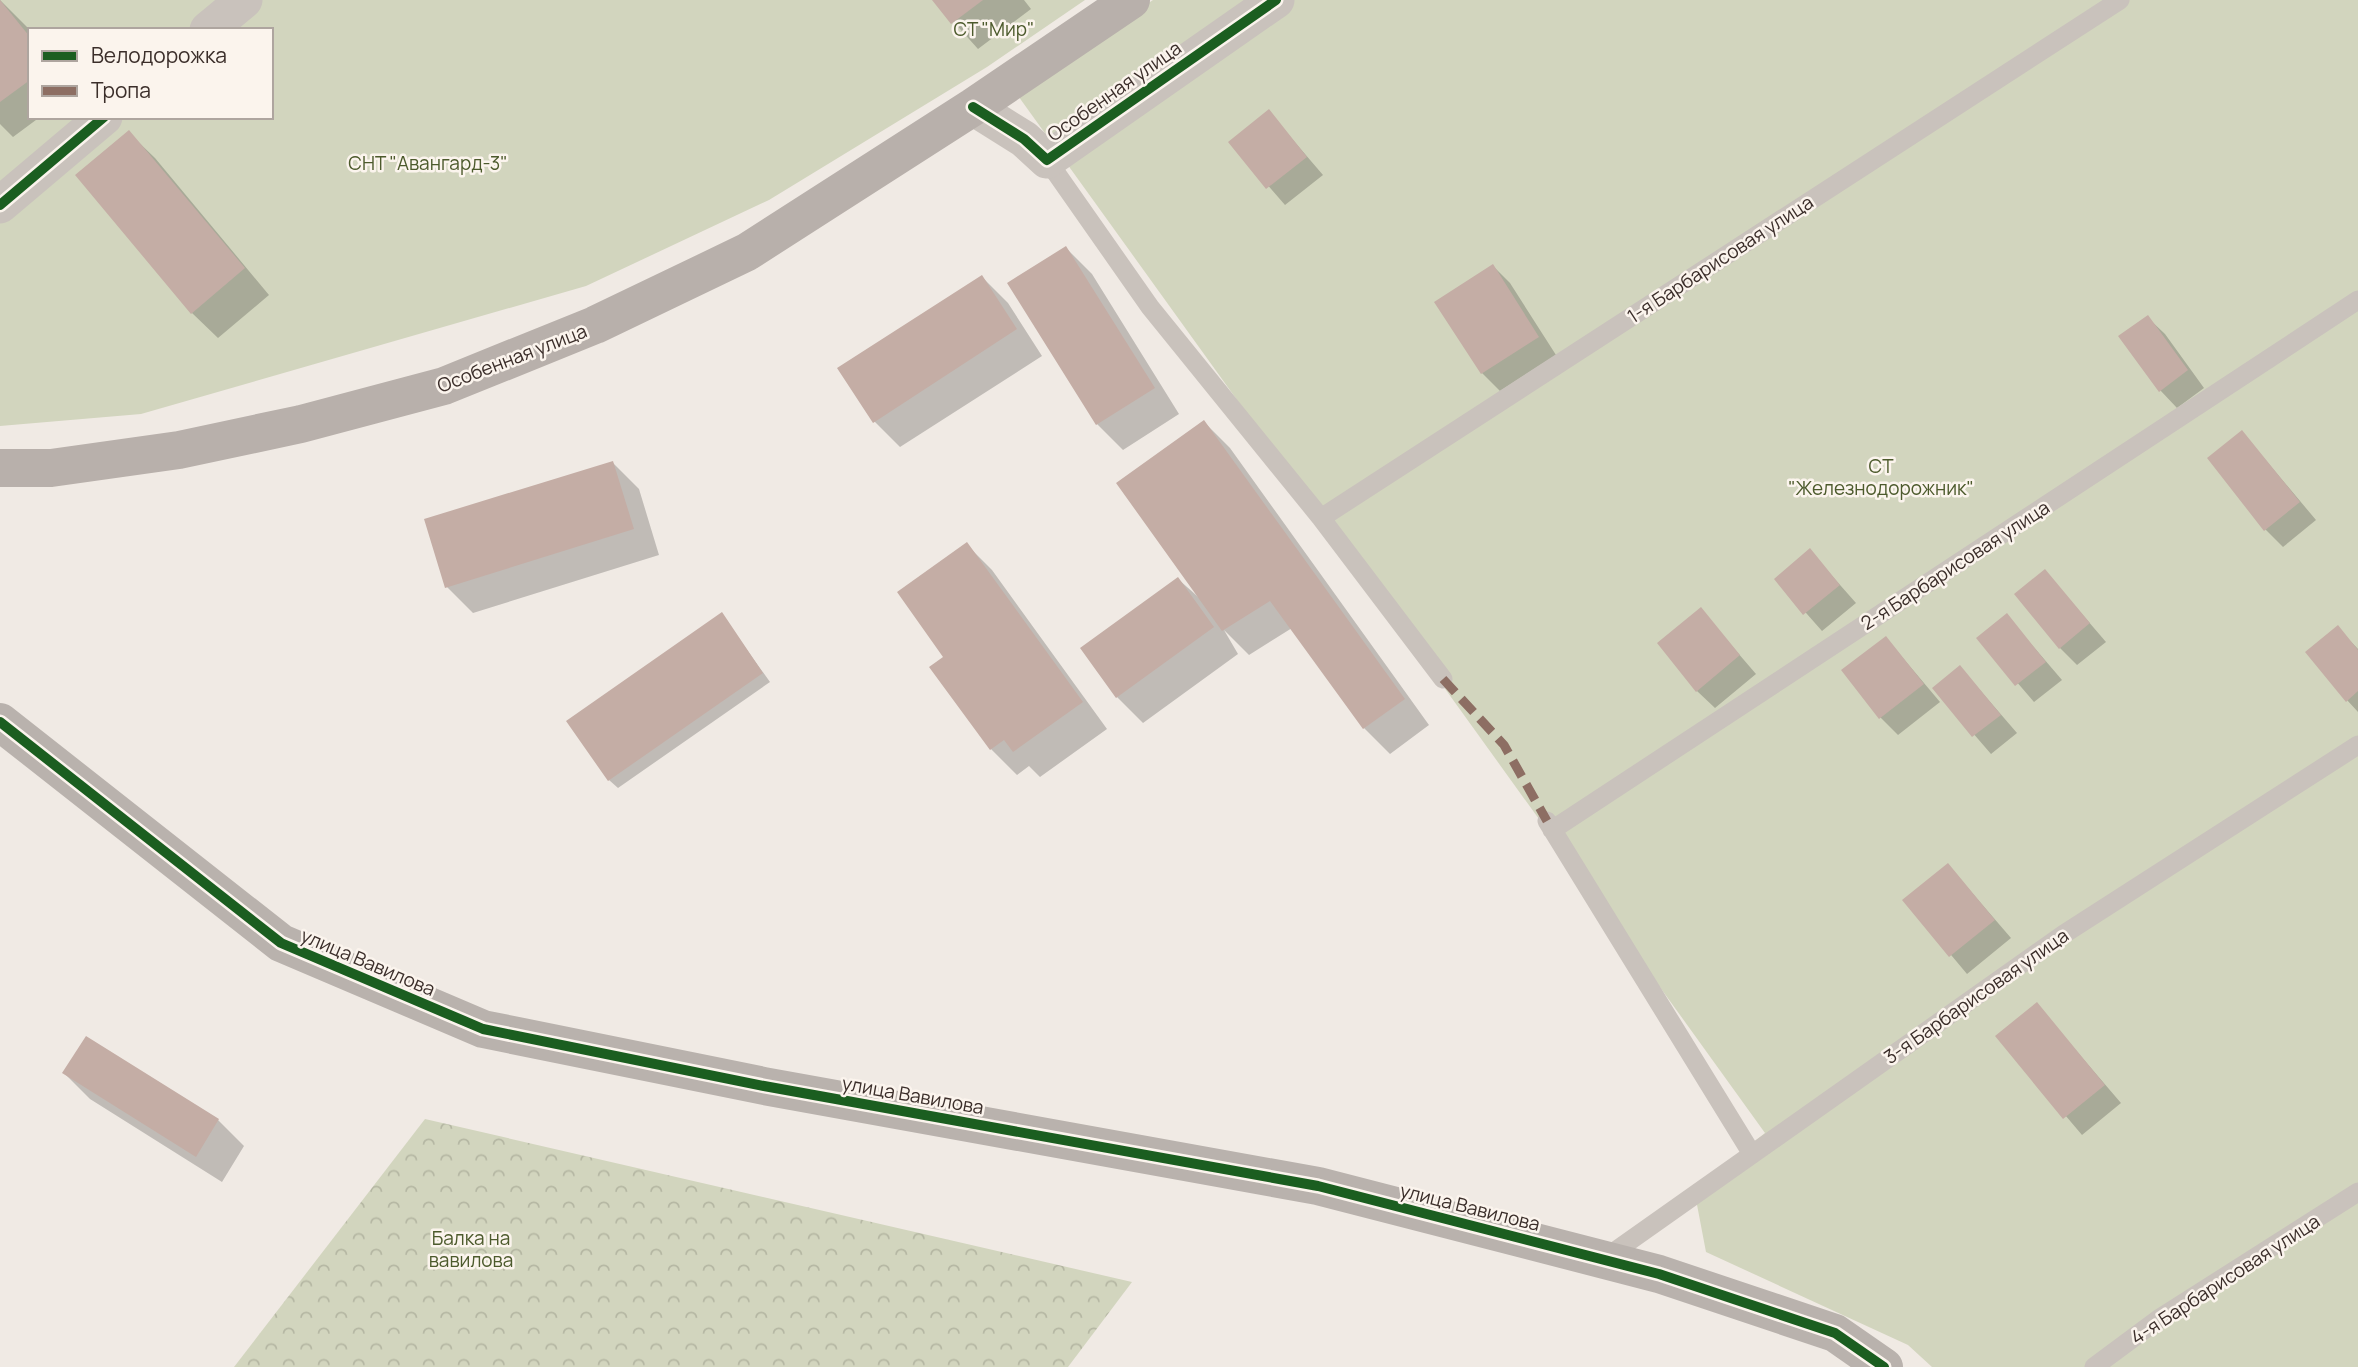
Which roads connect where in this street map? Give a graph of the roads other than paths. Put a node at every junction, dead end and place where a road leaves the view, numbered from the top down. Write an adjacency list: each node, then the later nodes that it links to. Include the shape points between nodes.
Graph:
1 (244, 0): 5 (street)
2 (1131, 0): 6 (main road, Особенная улица)
3 (1276, 0): 8 (street, Особенная улица)
4 (2120, 0): 12 (lane, 1-я Барбарисовая улица)
5 (210, 28)
6 (973, 107): 8 (street, Особенная улица, via 1024,139); 11 (main road, Особенная улица, via 747,252 595,325 444,386 179,450 51,468)
7 (102, 119): 9 (street)
8 (1047, 160): 12 (lane, via 1150,307)
9 (0, 205)
10 (2358, 300): 16 (lane, 2-я Барбарисовая улица, via 1550,825)
11 (0, 468)
12 (1321, 518): 13 (lane)
13 (1443, 679)
14 (0, 722): 18 (street, улица Вавилова, via 281,943 483,1029 764,1086 1318,1186)
15 (2358, 745): 16 (lane, 3-я Барбарисовая улица, via 2064,934)
16 (1752, 1154): 18 (lane, 3-я Барбарисовая улица)
17 (2358, 1192): 20 (lane, 4-я Барбарисовая улица, via 2160,1318)
18 (1603, 1260): 19 (street, улица Вавилова, via 1660,1274 1835,1333)
19 (1884, 1367)
20 (2094, 1367)

